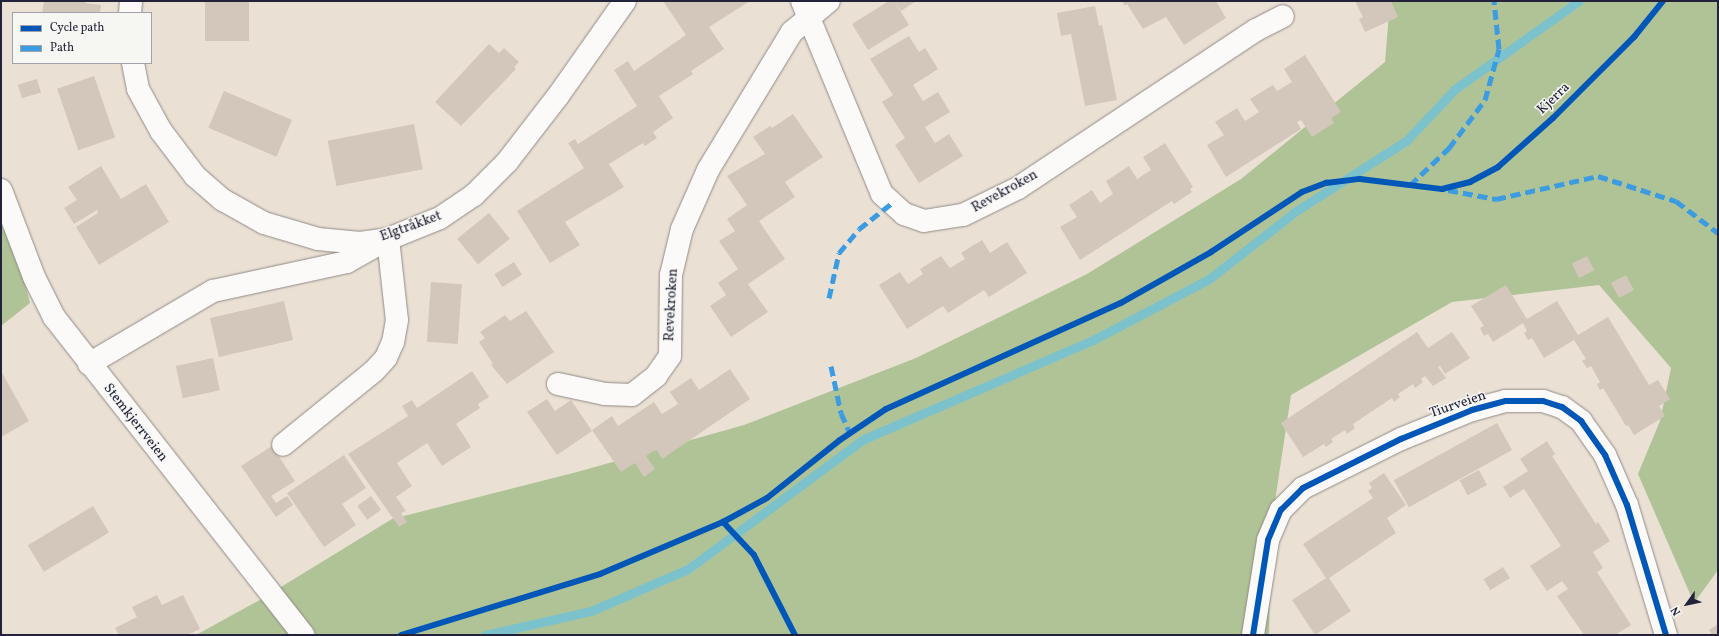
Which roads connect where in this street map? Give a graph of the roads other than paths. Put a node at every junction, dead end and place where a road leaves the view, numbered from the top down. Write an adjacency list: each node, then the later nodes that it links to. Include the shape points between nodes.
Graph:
1 (131, 1): 5 (street)
2 (625, 1): 9 (street, Elgtråkket, via 558,96 507,162 474,195 440,218)
3 (829, 1): 4 (street, Revekroken)
4 (806, 9): 6 (street, Revekroken, via 882,194 904,214 924,221 963,215 1018,188 1256,30); 11 (street, Revekroken, via 712,164 682,230 671,275 670,356 656,376 632,395 605,394)
5 (130, 12)
6 (1283, 16)
7 (133, 64): 9 (street, Elgtråkket, via 138,88 161,131 195,176 223,200 264,223 318,239 360,243)
8 (1, 190): 10 (street, Stemkjerrveien, via 54,317)
9 (388, 239): 10 (street, via 347,262 213,291); 12 (street, via 396,320 393,342 386,358 374,371)
10 (89, 364): 13 (street, Stemkjerrveien)
11 (558, 384)
12 (283, 444)
13 (303, 635)
14 (1253, 635): 15 (street, Tiurveien, via 1268,540 1281,510 1303,488 1401,439 1472,410 1506,401 1543,401 1562,407 1581,421 1605,455 1626,505)
15 (1666, 635)

